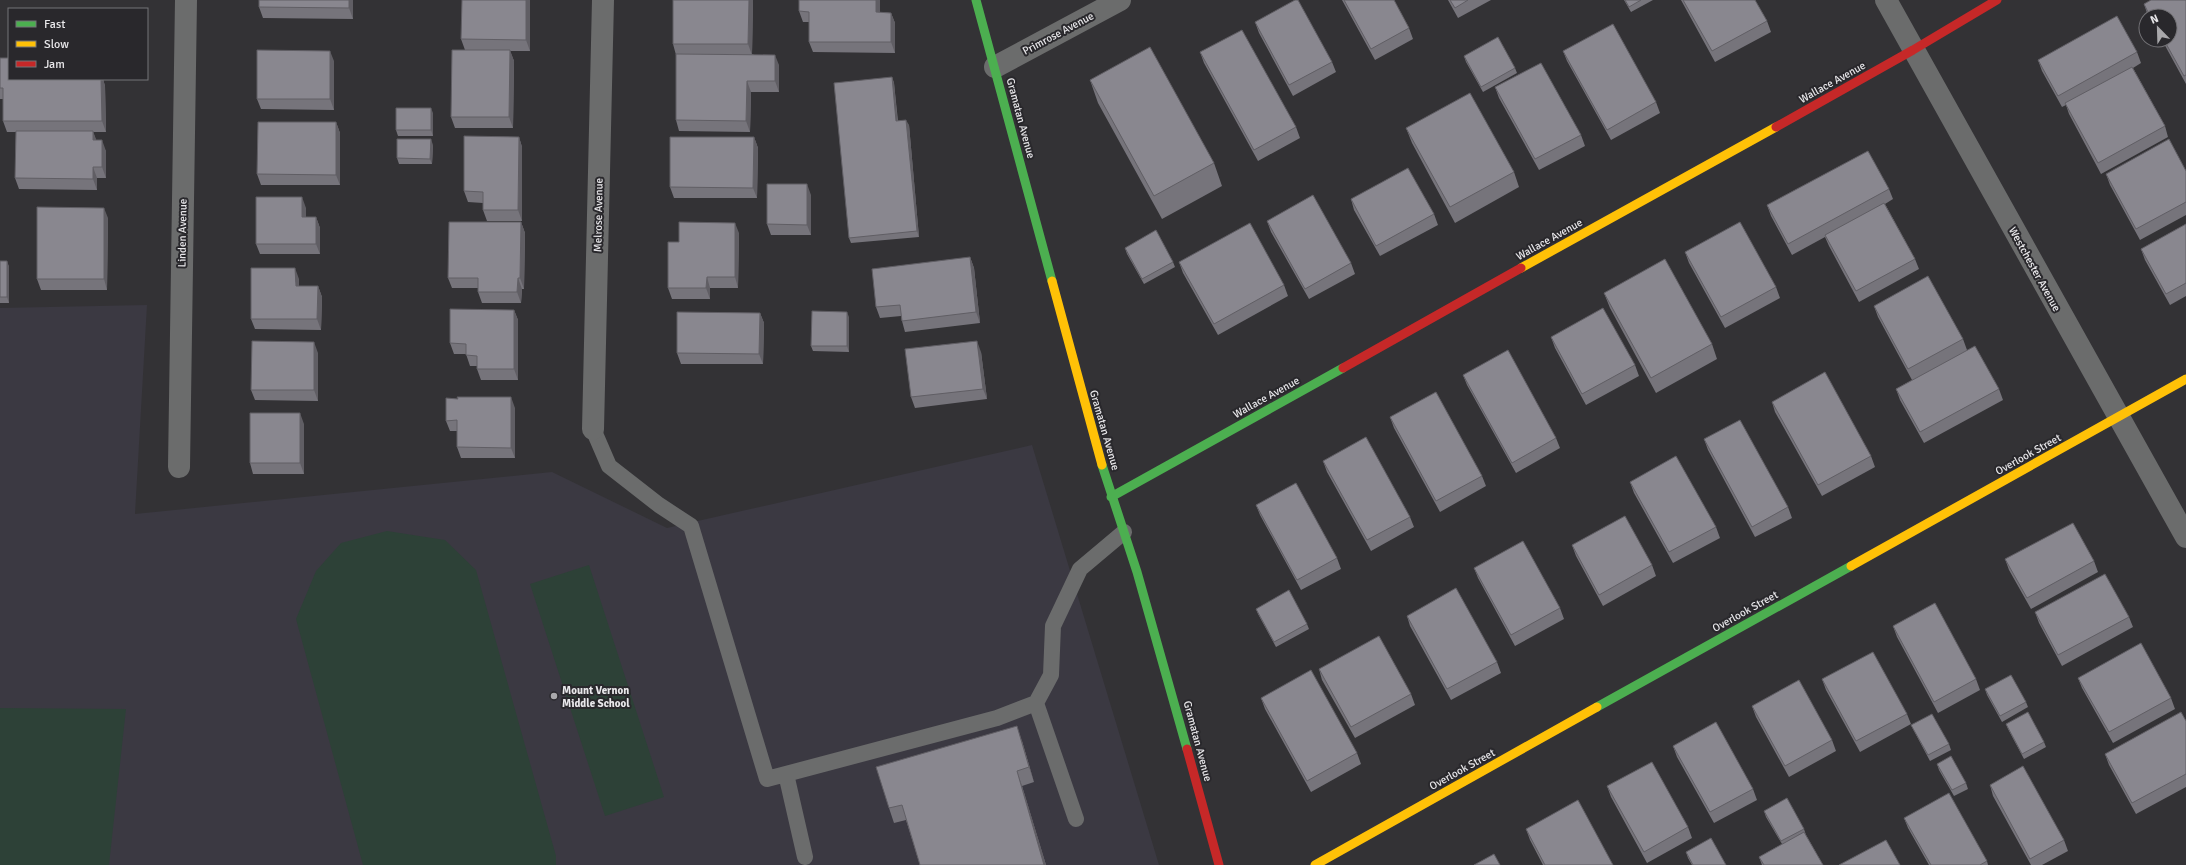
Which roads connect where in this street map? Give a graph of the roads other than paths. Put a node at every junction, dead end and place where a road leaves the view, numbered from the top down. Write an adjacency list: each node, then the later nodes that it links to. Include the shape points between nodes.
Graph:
1 (186, 0): 12 (street, Linden Avenue)
2 (603, 0): 11 (street, Melrose Avenue)
3 (976, 0): 8 (street, Gramatan Avenue)
4 (1120, 0): 8 (street, Primrose Avenue)
5 (1886, 0): 7 (street, Westchester Avenue)
6 (1997, 0): 7 (street, Wallace Avenue)
7 (1913, 50): 10 (street, Westchester Avenue); 13 (street, Wallace Avenue)
8 (995, 66): 13 (street, Gramatan Avenue)
9 (2186, 379): 10 (street, Overlook Street)
10 (2118, 417): 15 (street, Westchester Avenue); 21 (street, Overlook Street)
11 (593, 429): 17 (lane, via 609,466 691,526 767,780)
12 (179, 467)
13 (1111, 497): 14 (street, Gramatan Avenue)
14 (1124, 532): 16 (lane, via 1080,569 1054,626 1051,675); 20 (street, Gramatan Avenue, via 1176,703)
15 (2186, 537)
16 (1036, 703): 17 (lane, via 997,718); 18 (lane)
17 (786, 774): 19 (lane)
18 (1076, 818)
19 (805, 857)
20 (1220, 865)
21 (1315, 865)

